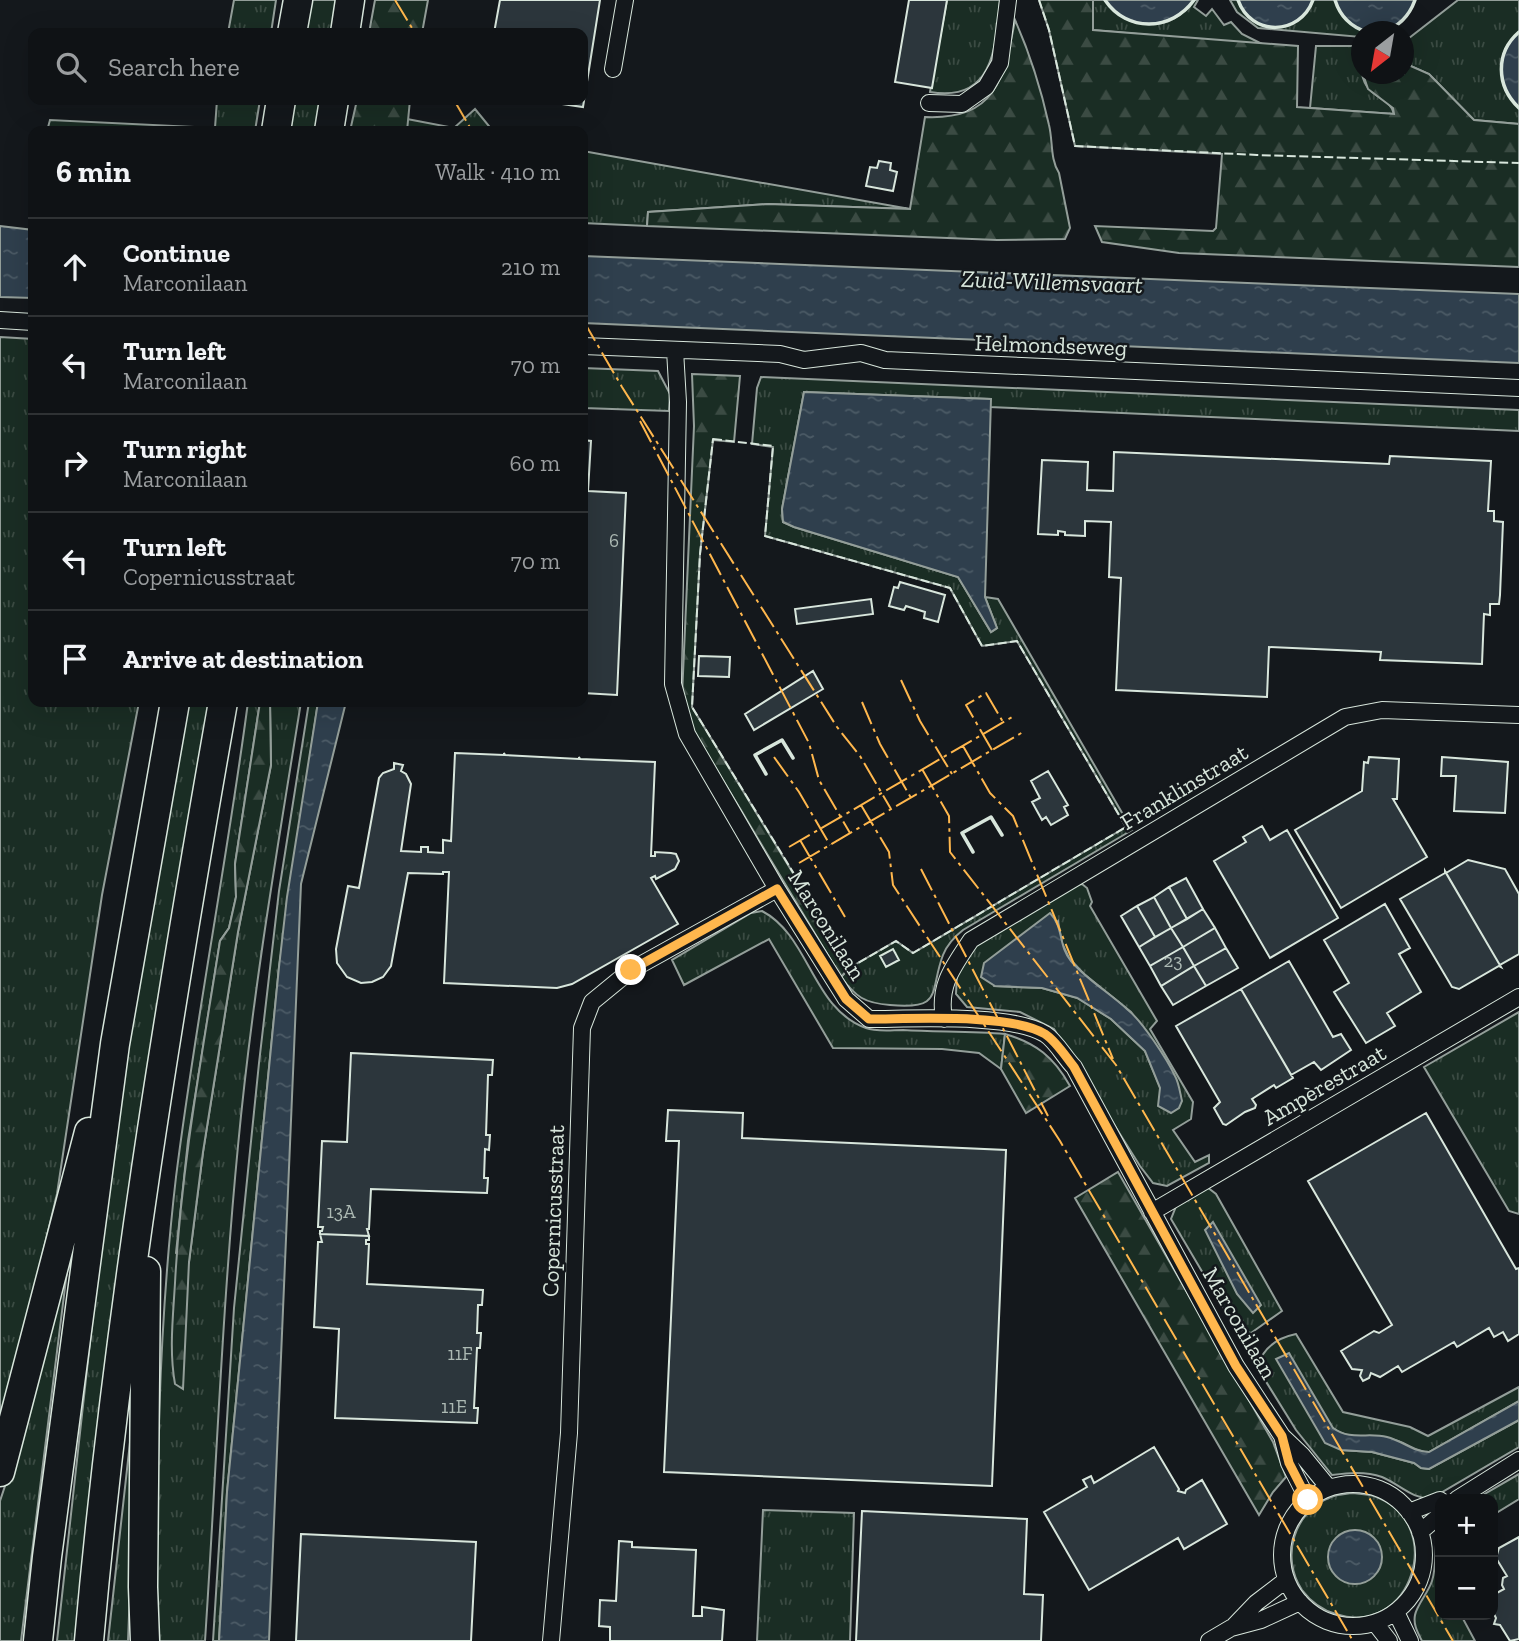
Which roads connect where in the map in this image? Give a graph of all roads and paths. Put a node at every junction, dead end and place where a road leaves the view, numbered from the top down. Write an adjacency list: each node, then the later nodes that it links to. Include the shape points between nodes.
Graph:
1 (298, 0): 5 (highway)
2 (350, 0): 6 (highway)
3 (625, 0): 7 (street)
4 (1008, 0): 8 (street, via 1000,63 986,87 962,104)
5 (293, 28)
6 (346, 28)
7 (613, 69)
8 (929, 103)
9 (280, 105): 11 (highway)
10 (333, 105): 12 (highway)
11 (277, 126)
12 (330, 126)
13 (0, 320): 14 (street)
14 (28, 322)
15 (588, 346): 16 (street, Helmondseweg)
16 (675, 350): 17 (street, Helmondseweg, via 780,354 804,360 861,354 885,360); 21 (street, Marconilaan, via 673,684 687,734)
17 (1519, 388)
18 (174, 707): 24 (highway)
19 (222, 707): 25 (highway)
20 (1519, 715): 23 (street, Franklinstraat, via 1382,710 1345,717 971,940 950,971 941,1000)
21 (777, 889): 23 (street, Marconilaan, via 846,999 869,1019); 45 (street, Copernicusstraat, via 631,970 592,1002 582,1028 569,1433)
22 (1519, 997): 26 (street, Ampèrestraat)
23 (944, 1018): 26 (street, Marconilaan, via 1009,1022 1046,1035 1074,1067)
24 (115, 1044): 29 (highway); 42 (highway)
25 (145, 1177): 43 (highway); 44 (highway)
26 (1152, 1212): 27 (street, Marconilaan, via 1236,1366)
27 (1282, 1436): 30 (street, Marconilaan); 32 (street, Marconilaan, via 1289,1463)
28 (1519, 1460): 31 (street)
29 (0, 1472)
30 (1329, 1488): 32 (street); 34 (street, via 1373,1487 1393,1496)
31 (1465, 1494)
32 (1308, 1500): 37 (street, via 1287,1528 1282,1563)
33 (1435, 1501): 34 (street)
34 (1409, 1512): 36 (street)
35 (1435, 1519): 36 (street)
36 (1420, 1532): 39 (street, via 1424,1550 1421,1576 1408,1600)
37 (1286, 1580): 38 (street); 41 (street)
38 (1300, 1602): 40 (street, via 1334,1623); 41 (street)
39 (1395, 1612): 40 (street); 48 (street)
40 (1375, 1623): 47 (street)
41 (1231, 1628): 46 (street)
42 (38, 1641)
43 (89, 1641)
44 (145, 1641)
45 (551, 1641)
46 (1209, 1641)
47 (1389, 1641)
48 (1410, 1641)

